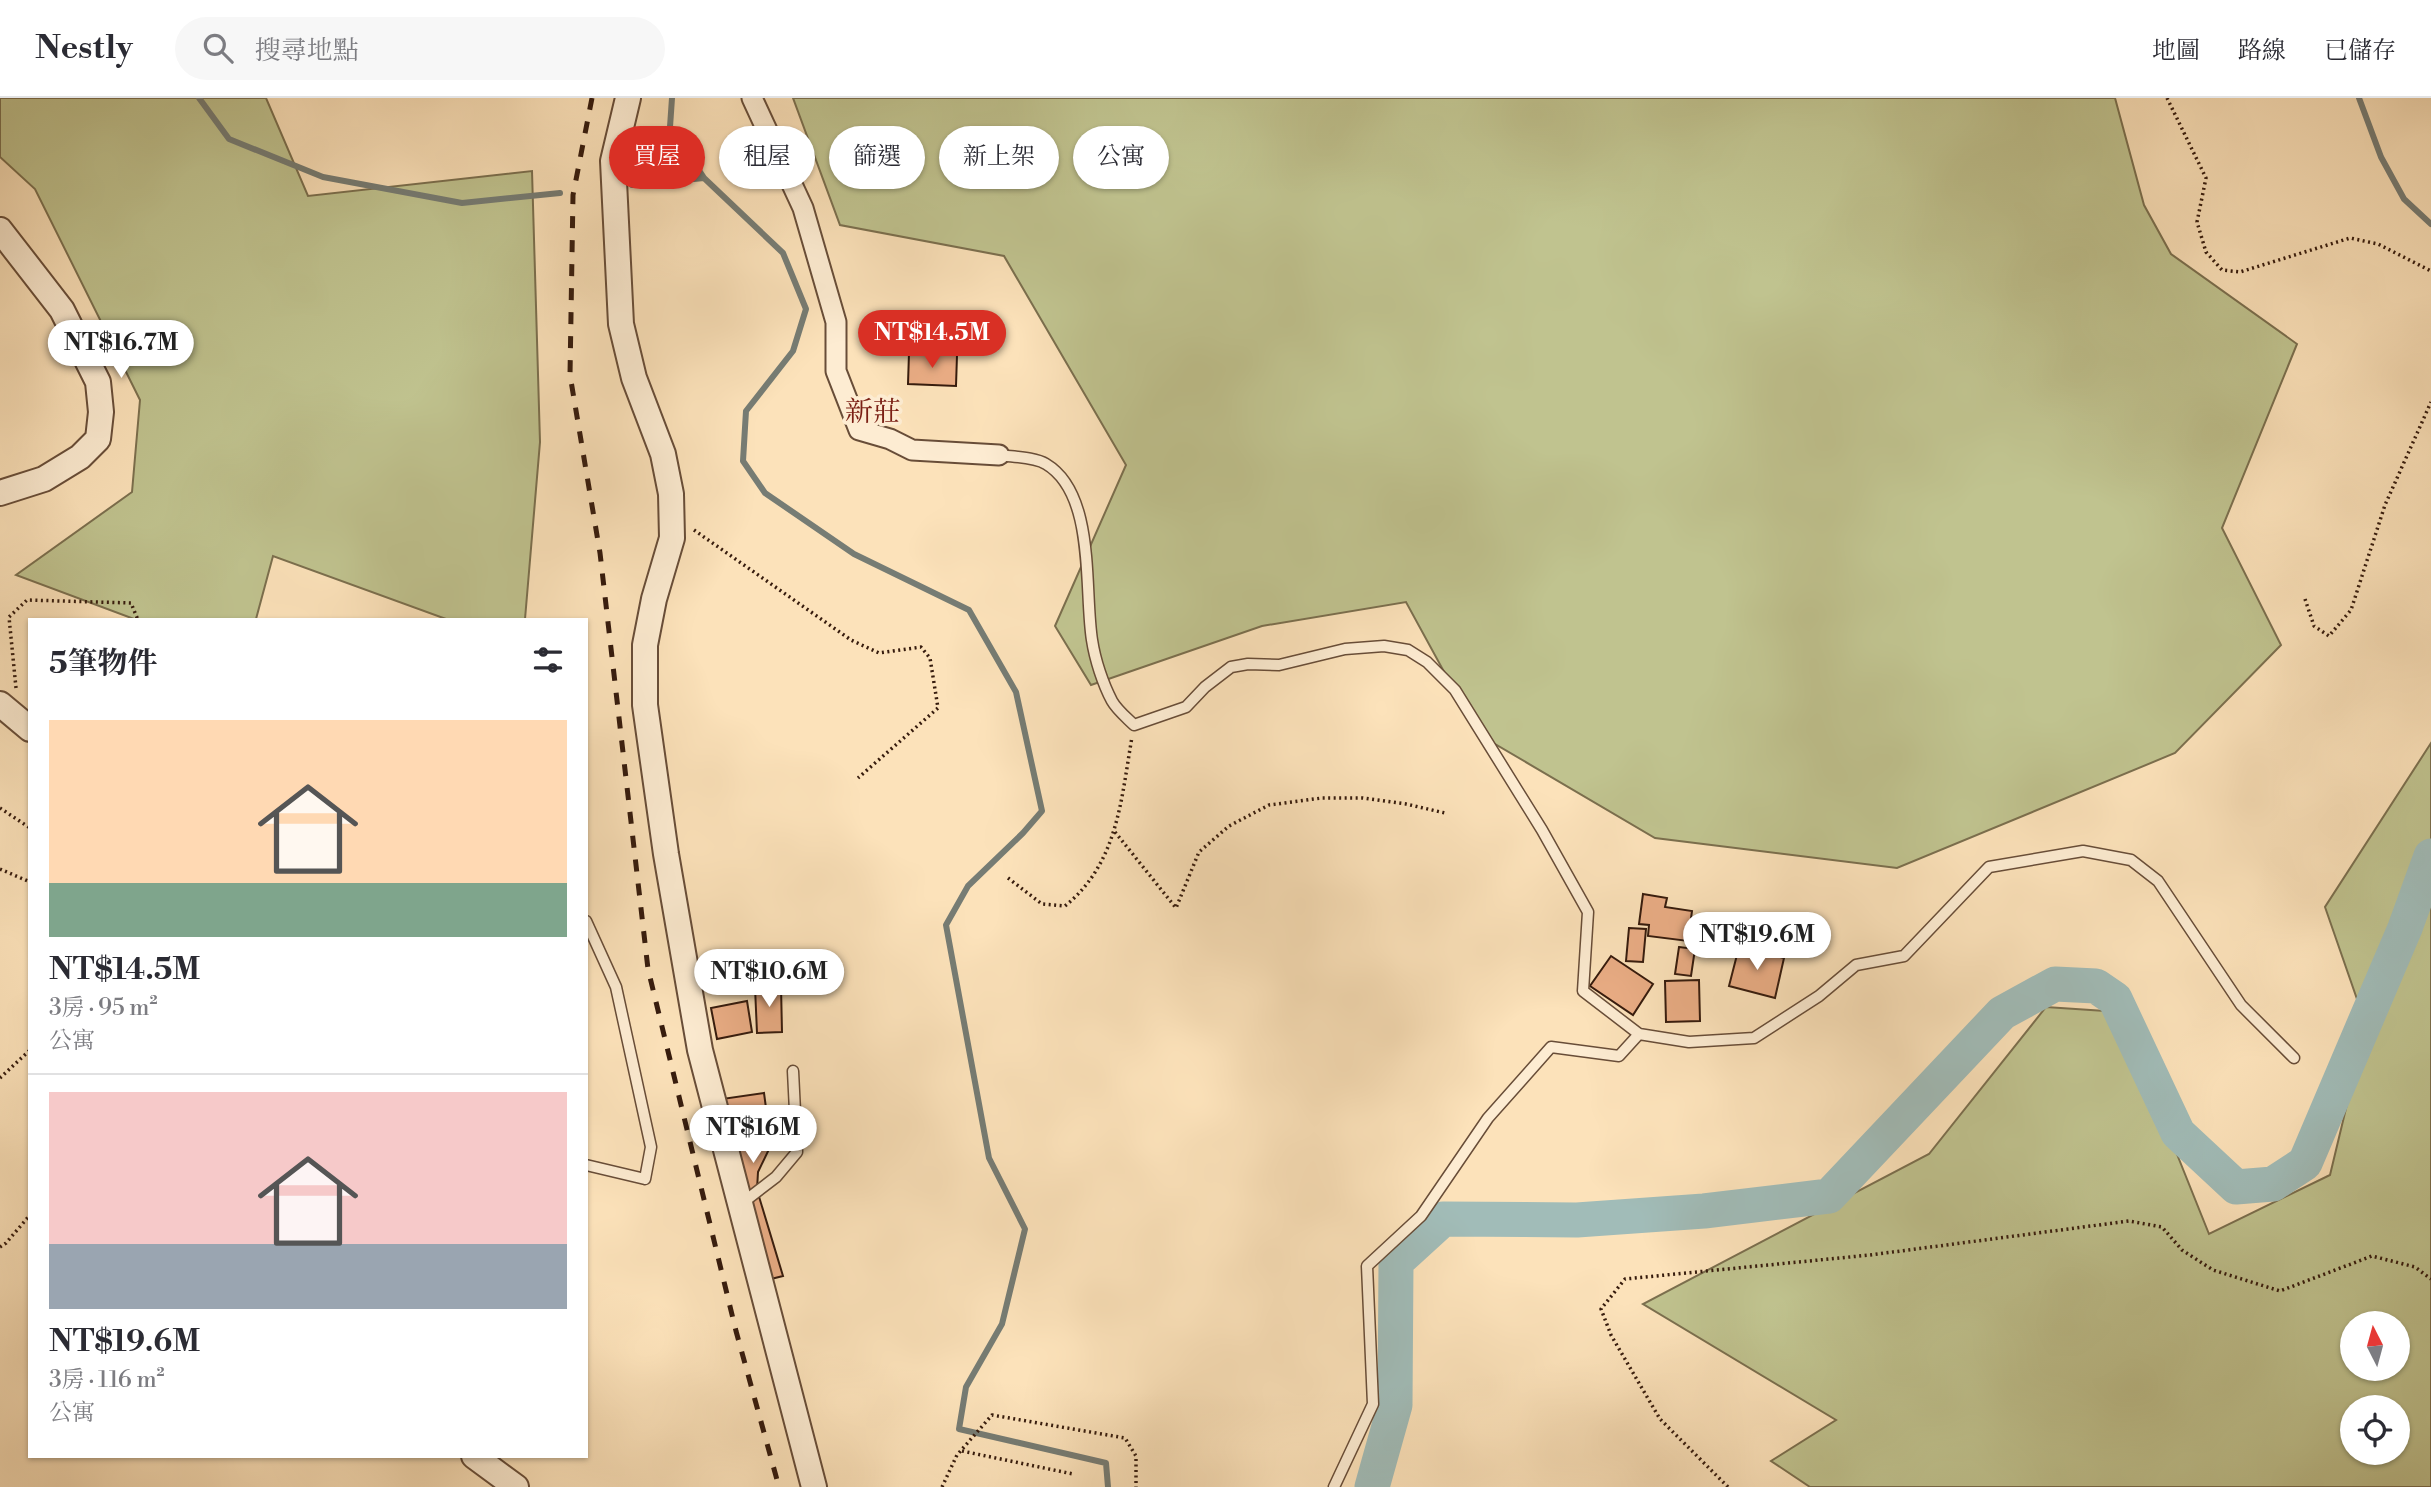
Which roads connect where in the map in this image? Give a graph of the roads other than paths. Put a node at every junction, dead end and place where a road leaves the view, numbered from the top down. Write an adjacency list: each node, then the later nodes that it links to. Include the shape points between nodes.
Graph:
1 (628, 98): 11 (street, via 613,161 621,324 634,378 663,454 673,538 645,645 645,705 700,1050)
2 (752, 98): 4 (street, via 803,208 836,322 836,371 859,430 912,450)
3 (0, 230): 5 (street, via 62,310 98,382 101,412 98,439 80,457 44,479)
4 (999, 455): 7 (lane, via 1045,463 1065,480 1083,532 1097,659 1113,704 1134,725 1186,707 1231,667 1279,665 1345,649 1384,646 1408,650 1427,662 1455,690 1588,912 1583,991)
5 (0, 493)
6 (588, 925): 10 (lane, via 616,987 651,1147 645,1179)
7 (1639, 1034): 8 (lane, via 1689,1042 1754,1038 1819,996 1856,965 1904,956 1989,867 2083,850 2131,860 2158,881 2241,1005); 15 (lane, via 1619,1056 1551,1047 1488,1118 1421,1216 1367,1266 1373,1404)
8 (2294, 1058)
9 (793, 1071): 11 (lane, via 797,1152 776,1177)
10 (588, 1165)
11 (741, 1205): 14 (street)
12 (477, 1458): 13 (street)
13 (516, 1487)
14 (814, 1487)
15 (1334, 1487)

